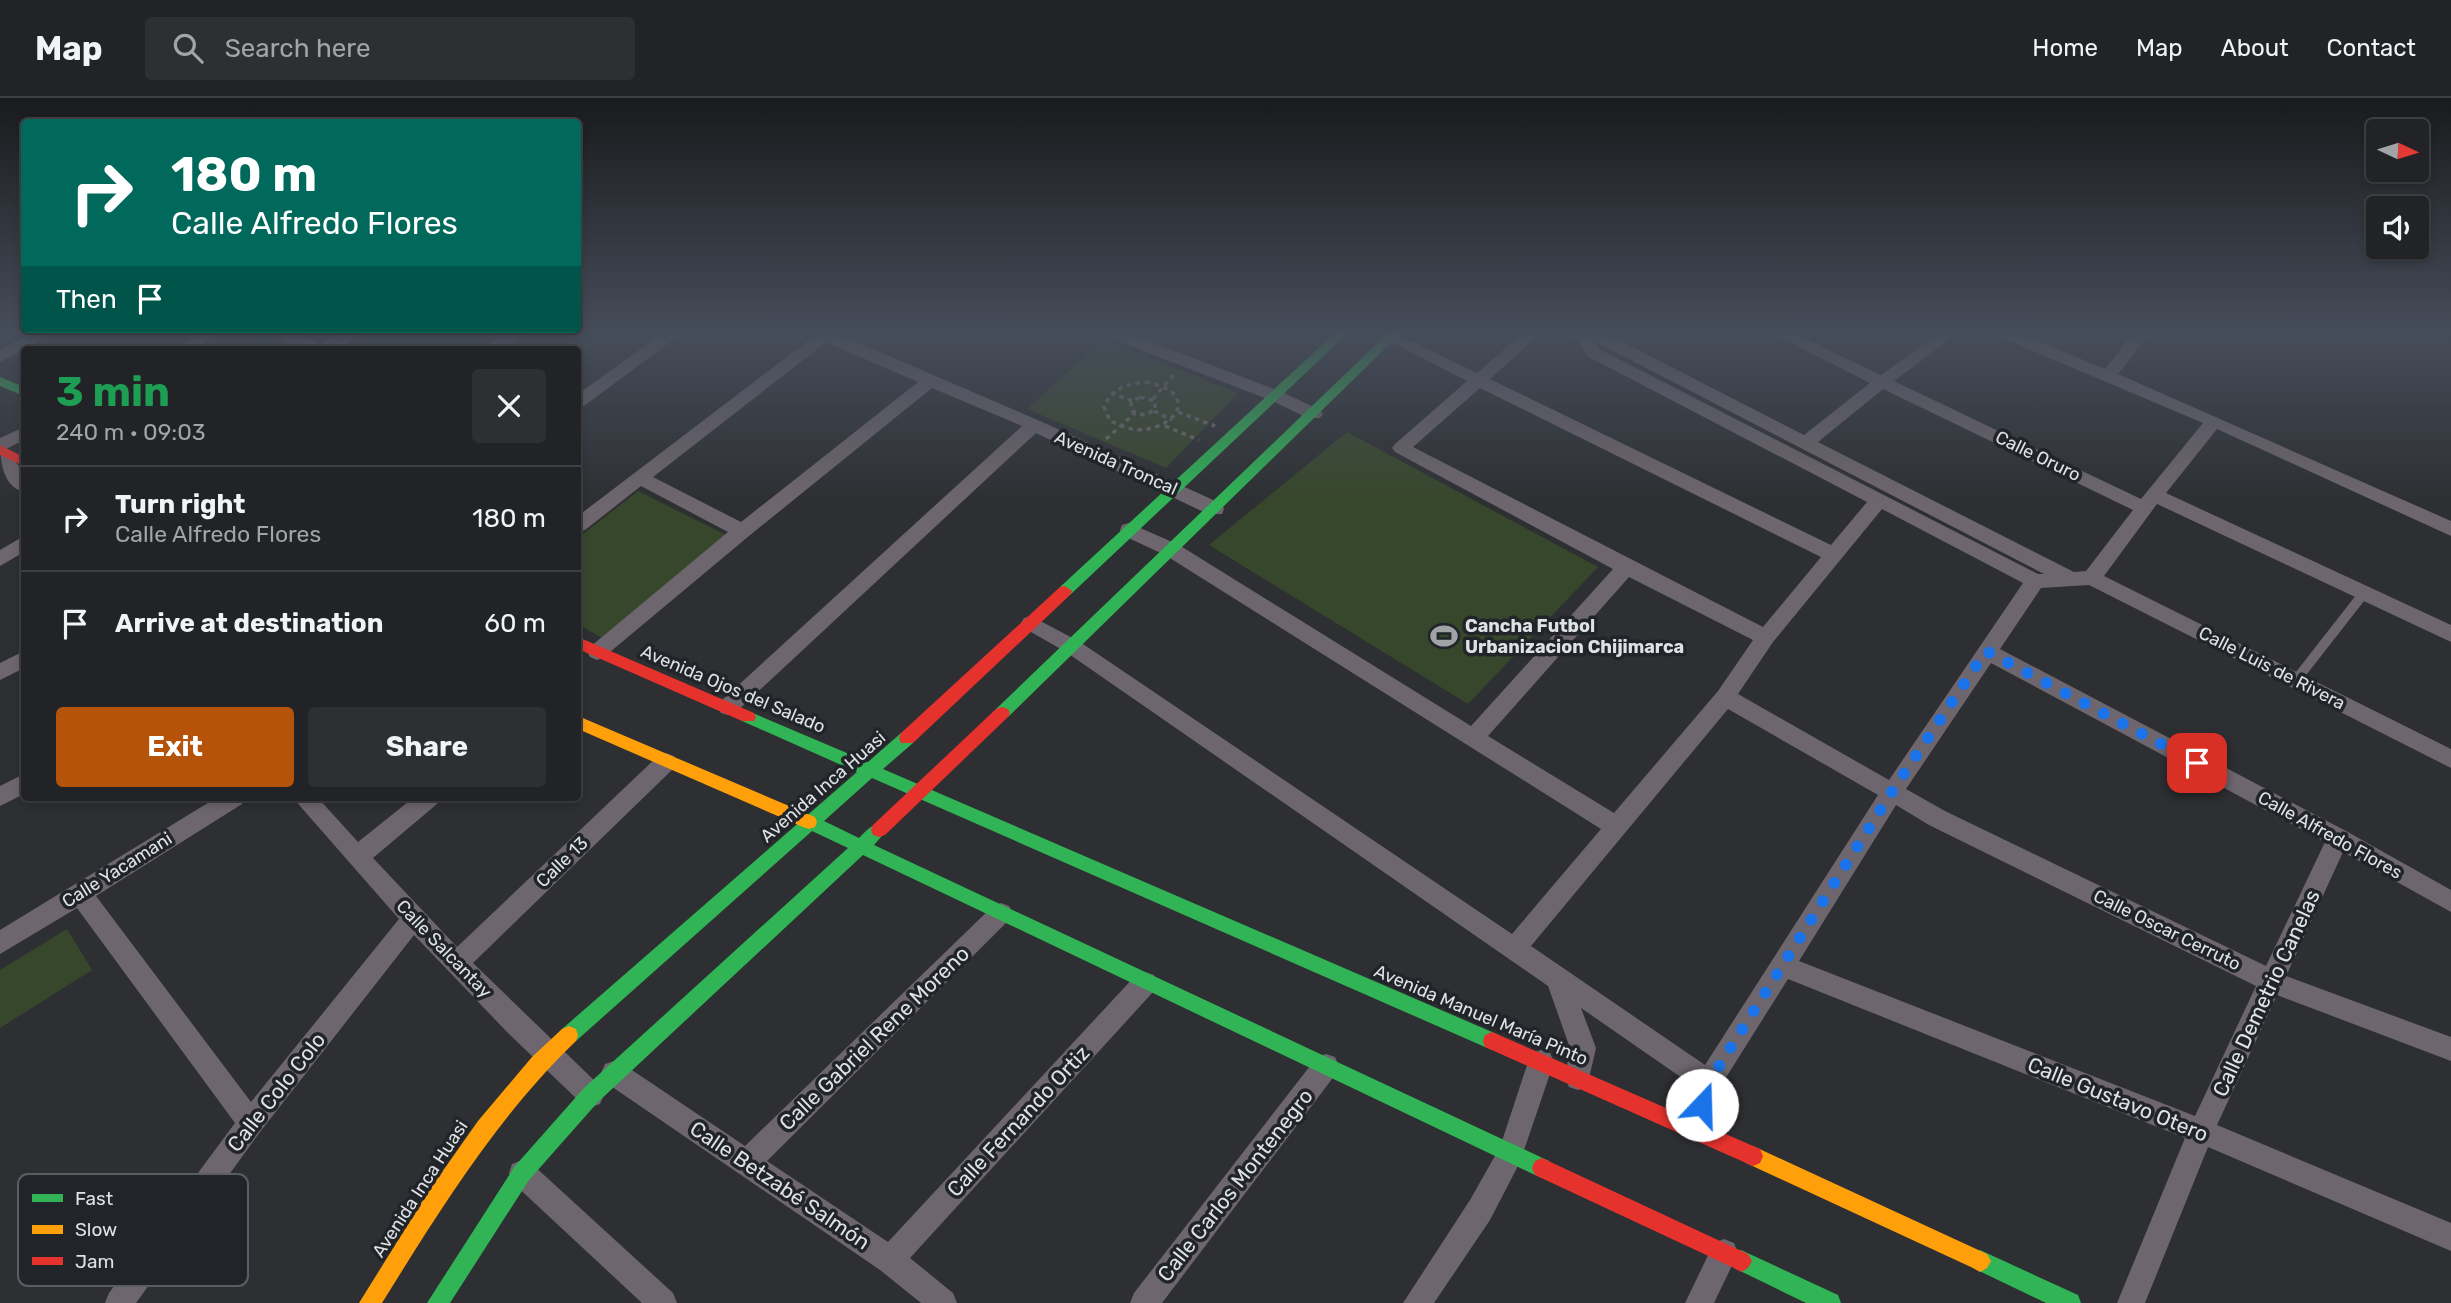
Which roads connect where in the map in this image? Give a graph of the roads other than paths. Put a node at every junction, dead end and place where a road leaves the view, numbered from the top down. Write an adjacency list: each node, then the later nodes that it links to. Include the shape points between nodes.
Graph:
1 (596, 389): 16 (street)
2 (753, 389): 24 (street, Avenida Troncal)
3 (920, 389): 33 (street)
4 (949, 389): 19 (street, Avenida Troncal)
5 (1256, 389): 15 (street)
6 (1284, 389): 15 (street, Avenida Inca Huasi)
7 (1338, 389): 17 (street)
8 (1468, 389): 38 (street, via 1401,448)
9 (1494, 389): 36 (street)
10 (1666, 389): 27 (street)
11 (1699, 389): 21 (street)
12 (1872, 389): 21 (street)
13 (1900, 389): 28 (street, Calle Oruro)
14 (2139, 389): 18 (street)
15 (1276, 397): 17 (street); 26 (street, Avenida Inca Huasi)
16 (581, 400)
17 (1314, 414): 29 (street)
18 (2214, 421): 28 (street); 31 (street)
19 (1034, 425): 26 (street, Avenida Troncal); 54 (street)
20 (21, 435): 22 (street)
21 (1804, 444): 40 (street)
22 (0, 449): 23 (street); 25 (street)
23 (21, 460)
24 (641, 478): 30 (street, Avenida Troncal); 33 (street)
25 (21, 481)
26 (1174, 489): 29 (street, Avenida Troncal); 32 (street, Avenida Inca Huasi)
27 (1879, 500): 36 (street); 41 (street)
28 (2149, 501): 39 (street); 42 (street, Calle Oruro)
29 (1215, 509): 35 (street)
30 (581, 523)
31 (2451, 528)
32 (1129, 530): 35 (street); 43 (street, Avenida Inca Huasi)
33 (742, 531): 49 (street)
34 (21, 545): 37 (street)
35 (1172, 550): 47 (street); 56 (street)
36 (1834, 555): 45 (street)
37 (0, 559)
38 (1626, 567): 45 (street); 56 (street)
39 (2092, 578): 40 (street); 52 (street, Calle Luis de Rivera)
40 (2070, 579): 41 (street)
41 (2035, 581): 48 (street)
42 (2364, 593): 44 (street, Calle Oruro); 52 (lane)
43 (1031, 623): 47 (street); 59 (street, Avenida Inca Huasi)
44 (2451, 634)
45 (1766, 638): 53 (street)
46 (581, 644): 49 (street, Avenida Ojos del Salado)
47 (1073, 647): 61 (street); 77 (street)
48 (1986, 651): 62 (street); 69 (street, Calle Alfredo Flores)
49 (597, 652): 54 (street, Avenida Ojos del Salado)
50 (21, 661): 51 (street)
51 (0, 673)
52 (2296, 680): 57 (street, Calle Luis de Rivera)
53 (1725, 697): 62 (street, Calle Oscar Cerruto); 68 (street)
54 (728, 708): 59 (street, Avenida Ojos del Salado)
55 (581, 723): 58 (street)
56 (1474, 737): 68 (street)
57 (2451, 759)
58 (666, 762): 67 (street); 78 (street, Calle 13)
59 (872, 771): 61 (street, Avenida Manuel María Pinto); 67 (street, Avenida Inca Huasi)
60 (21, 785): 63 (street)
61 (919, 793): 70 (street); 85 (street, Avenida Manuel María Pinto)
62 (1891, 793): 79 (street); 81 (street, Calle Oscar Cerruto)
63 (0, 797)
64 (229, 801): 72 (street, Calle Yacamani)
65 (307, 801): 71 (street, Calle Salcantay)
66 (425, 801): 71 (street)
67 (810, 823): 70 (street); 84 (street, Avenida Inca Huasi)
68 (1617, 827): 77 (street)
69 (2338, 838): 73 (street, Calle Alfredo Flores); 81 (street, Calle Demetrio Canelas)
70 (861, 847): 74 (street); 87 (street)
71 (357, 857): 75 (street, Calle Salcantay)
72 (79, 893): 76 (street, Calle Yacamani); 91 (street)
73 (2451, 902)
74 (1001, 913): 82 (street); 95 (street, Calle Gabriel Rene Moreno)
75 (413, 919): 78 (street, Calle Salcantay); 91 (street, Calle Colo Colo)
76 (0, 943)
77 (1514, 950): 80 (street)
78 (457, 961): 84 (street, Calle Salcantay)
79 (1783, 966): 89 (street); 93 (street, Calle Gustavo Otero)
80 (1558, 980): 88 (street, via 1583,1048); 89 (street)
81 (2271, 981): 83 (street, Calle Oscar Cerruto); 93 (street, Calle Demetrio Canelas)
82 (1145, 983): 86 (street); 100 (street, Calle Fernando Ortiz)
83 (2451, 1049)
84 (546, 1055): 90 (street, Calle Salcantay); 103 (street, Avenida Inca Huasi, via 487,1121)
85 (1541, 1062): 88 (street, Avenida Manuel María Pinto); 94 (street)
86 (1326, 1066): 94 (street); 107 (street, Calle Carlos Montenegro)
87 (614, 1073): 90 (street); 95 (street, Calle Betzabé Salmón)
88 (1578, 1078): 92 (street, Avenida Manuel María Pinto)
89 (1709, 1082): 92 (street)
90 (591, 1095): 96 (street)
91 (251, 1123): 97 (street, Calle Colo Colo)
92 (1695, 1129): 111 (street, Avenida Manuel María Pinto)
93 (2201, 1131): 98 (street, Calle Gustavo Otero); 112 (street, Calle Demetrio Canelas)
94 (1511, 1153): 99 (street); 108 (street, via 1480,1210)
95 (747, 1162): 100 (street, Calle Betzabé Salmón)
96 (522, 1173): 104 (street); 105 (street)
97 (214, 1174)
98 (2451, 1237)
99 (1724, 1253): 109 (street); 110 (street)
100 (890, 1260): 106 (street, Calle Betzabé Salmón)
101 (131, 1286): 102 (street, Calle Colo Colo)
102 (119, 1303)
103 (370, 1303)
104 (438, 1303)
105 (663, 1303)
106 (943, 1303)
107 (1144, 1303)
108 (1417, 1303)
109 (1699, 1303)
110 (1830, 1303)
111 (2070, 1303)
112 (2131, 1303)

